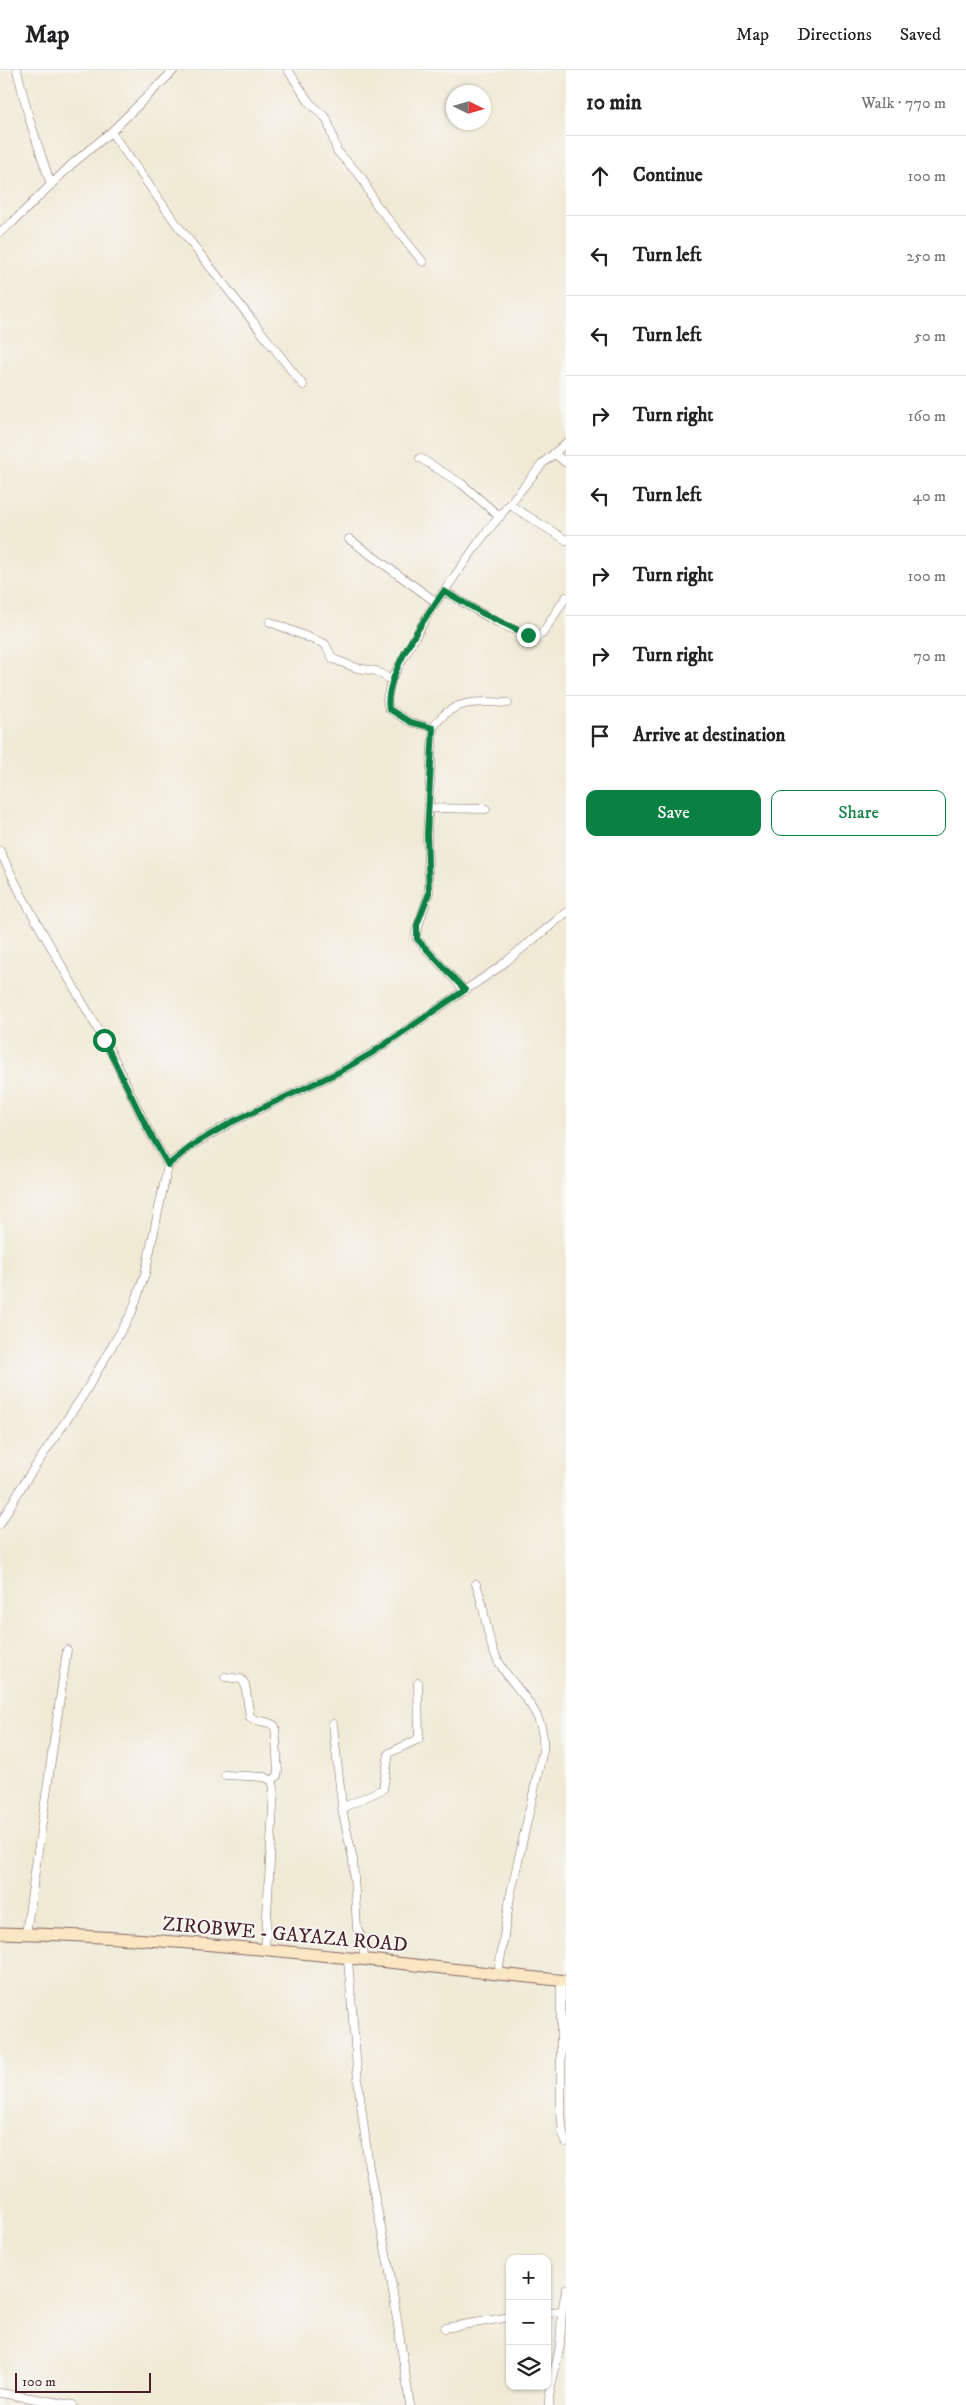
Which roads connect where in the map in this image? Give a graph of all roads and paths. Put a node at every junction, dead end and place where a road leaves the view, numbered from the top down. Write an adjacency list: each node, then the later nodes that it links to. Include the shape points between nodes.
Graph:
1 (18, 70): 5 (street, via 29,118)
2 (174, 70): 4 (street)
3 (288, 70): 7 (street, via 309,102 327,119 337,151 362,178 375,203)
4 (111, 132): 5 (street); 8 (street, via 178,226)
5 (51, 185): 6 (street)
6 (0, 232)
7 (423, 262)
8 (303, 386)
9 (566, 443): 10 (street)
10 (554, 453): 12 (street); 13 (street, via 542,463)
11 (420, 458): 14 (street, via 462,484)
12 (566, 463)
13 (510, 505): 14 (street); 16 (street)
14 (500, 517): 17 (street)
15 (349, 539): 19 (street)
16 (566, 540)
17 (444, 591): 18 (street, via 517,631 536,637 542,634); 19 (street)
18 (566, 597)
19 (436, 602): 21 (street)
20 (270, 622): 21 (street, via 325,644 333,659 376,671)
21 (391, 680): 23 (street, via 387,700 389,709 410,722)
22 (508, 704): 23 (street, via 471,702 443,716)
23 (433, 728): 24 (street)
24 (428, 808): 25 (street); 28 (street, via 429,893 417,939)
25 (486, 809)
26 (0, 851): 29 (street, via 113,1056)
27 (566, 913): 28 (street, via 498,968)
28 (465, 990): 29 (street, via 372,1053 232,1122 194,1144)
29 (168, 1165): 30 (street, via 145,1274 132,1312 84,1394)
30 (0, 1524)
31 (476, 1584): 44 (street, via 494,1653 534,1710 545,1735 510,1897)
32 (67, 1650): 40 (street)
33 (225, 1677): 37 (street, via 241,1678 245,1684 250,1717 275,1726 278,1776)
34 (418, 1683): 38 (street, via 419,1739 389,1753 383,1789)
35 (333, 1724): 38 (street)
36 (225, 1775): 37 (street, via 265,1777)
37 (272, 1781): 41 (street)
38 (342, 1808): 43 (street, via 353,1859 357,1928 363,1941)
39 (0, 1933): 40 (street, ZIROBWE - GAYAZA ROAD)
40 (26, 1934): 41 (street, ZIROBWE - GAYAZA ROAD)
41 (266, 1951): 42 (street, ZIROBWE - GAYAZA ROAD)
42 (348, 1960): 43 (street, ZIROBWE - GAYAZA ROAD); 54 (street, via 369,2168 390,2273)
43 (364, 1962): 44 (street, ZIROBWE - GAYAZA ROAD)
44 (498, 1974): 45 (street, ZIROBWE - GAYAZA ROAD)
45 (564, 1981): 46 (street, via 561,2112)
46 (566, 2142)
47 (566, 2290): 49 (street)
48 (551, 2312): 49 (street)
49 (562, 2312): 55 (street, via 560,2345)
50 (506, 2318): 51 (street)
51 (445, 2328)
52 (0, 2393): 53 (street)
53 (72, 2405)
54 (410, 2405)
55 (549, 2405)

